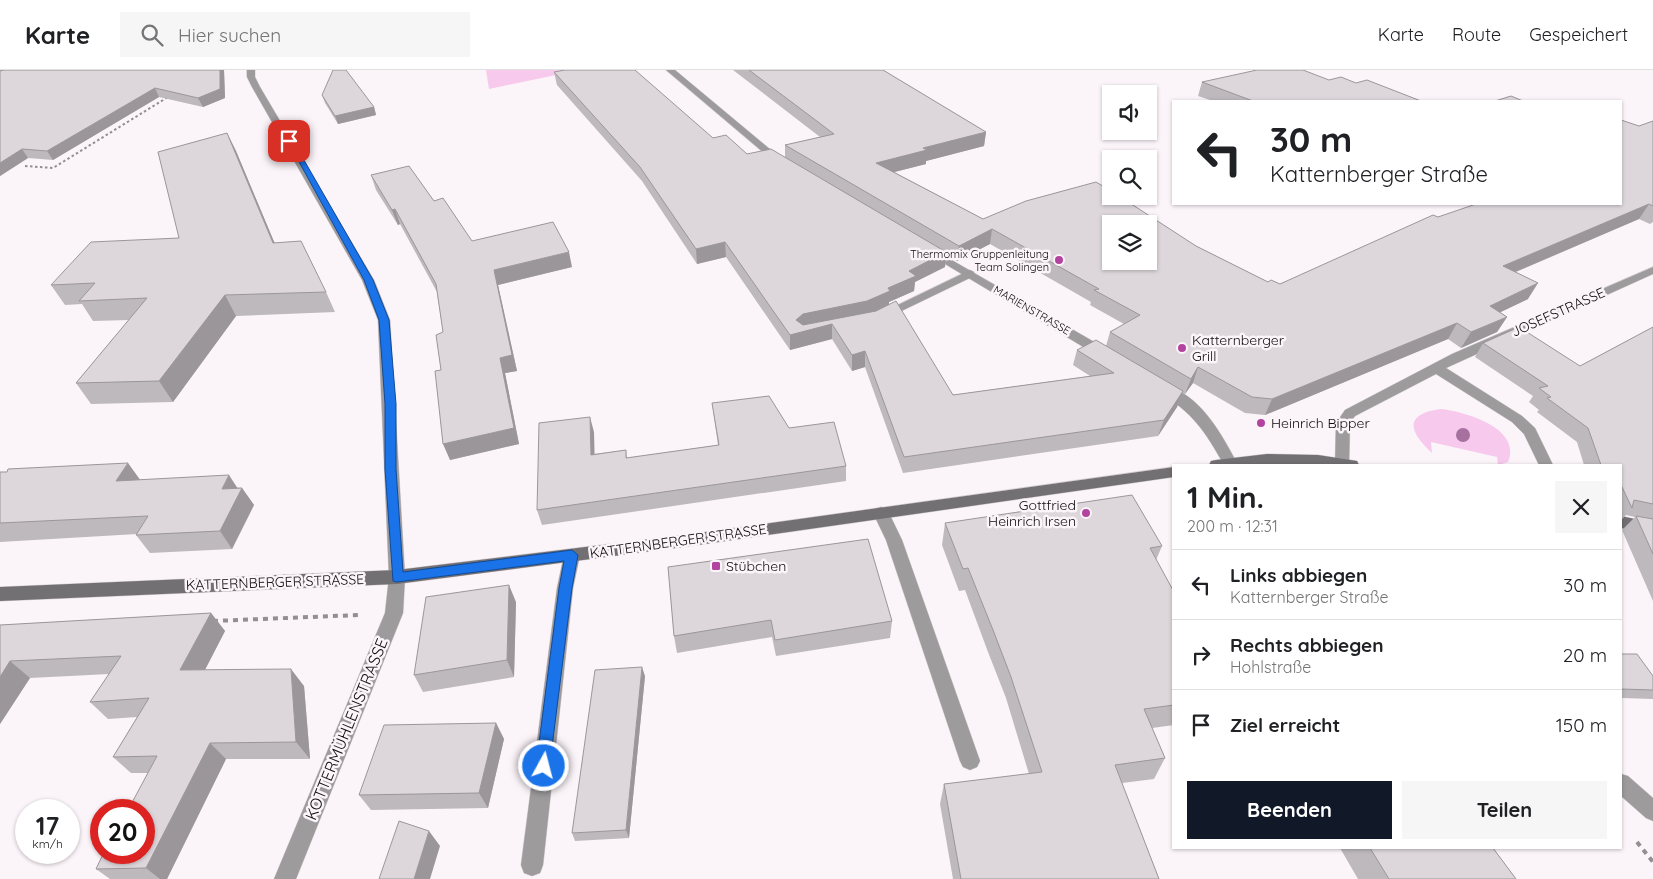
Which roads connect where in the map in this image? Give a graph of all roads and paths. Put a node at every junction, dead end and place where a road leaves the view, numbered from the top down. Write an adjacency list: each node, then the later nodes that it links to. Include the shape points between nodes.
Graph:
1 (251, 70): 21 (street, KOTTERMÜHLENSTRASSE, via 256,87 368,280 384,320)
2 (670, 70): 5 (street, via 750,139)
3 (170, 96): 4 (path, via 53,168)
4 (25, 166)
5 (790, 168)
6 (917, 243): 8 (street, MARIENSTRASSE)
7 (1653, 270): 11 (street, JOSEFSTRASSE)
8 (970, 274): 9 (street); 10 (street, MARIENSTRASSE)
9 (871, 321)
10 (1118, 362)
11 (1436, 368): 14 (street, JOSEFSTRASSE, via 1350,413 1343,423); 15 (street, via 1518,419 1530,431)
12 (1151, 381): 13 (street, via 1204,418 1212,428)
13 (1223, 464): 14 (street, via 1276,458)
14 (1345, 464)
15 (1546, 464)
16 (1172, 472): 17 (street, KATTERNBERGER STRASSE)
17 (881, 513): 20 (street, KATTERNBERGER STRASSE); 25 (street, via 894,540)
18 (1622, 522): 19 (street)
19 (1653, 529)
20 (572, 555): 21 (street, KATTERNBERGER STRASSE); 28 (street, via 565,588)
21 (397, 577): 22 (street, KATTERNBERGER STRASSE); 23 (street, KOTTERMÜHLENSTRASSE)
22 (0, 594)
23 (394, 613): 24 (path); 29 (street, KOTTERMÜHLENSTRASSE)
24 (207, 621)
25 (970, 761)
26 (1622, 784): 27 (street)
27 (1653, 811)
28 (532, 865)
29 (285, 879)

